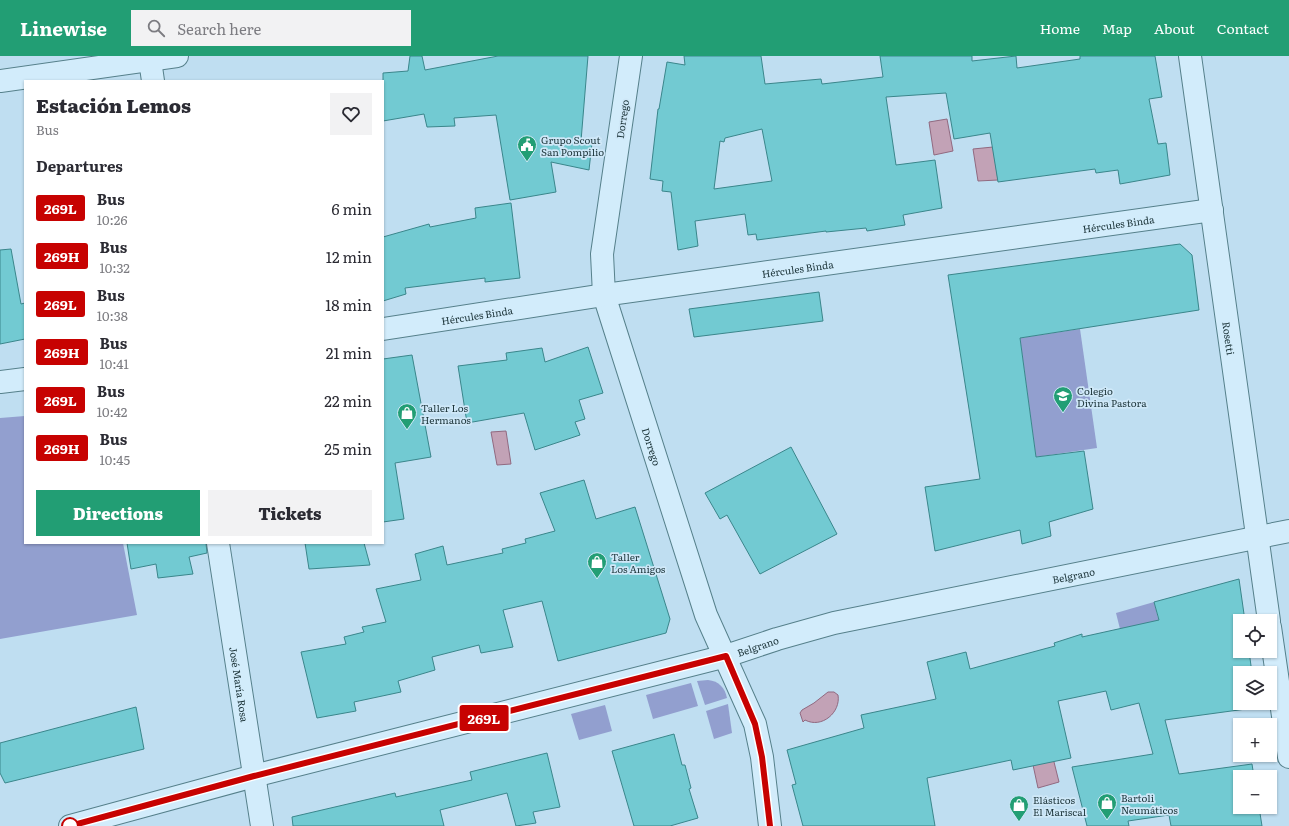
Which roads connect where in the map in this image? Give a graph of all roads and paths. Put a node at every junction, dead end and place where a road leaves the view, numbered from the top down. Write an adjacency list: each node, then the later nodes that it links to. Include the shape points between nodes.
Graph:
1 (178, 56): 4 (street)
2 (631, 56): 7 (street, Dorrego, via 602,254)
3 (1190, 56): 6 (street, Rosetti)
4 (151, 71): 5 (street)
5 (0, 81)
6 (1212, 210): 7 (street, Hércules Binda); 12 (street, Rosetti)
7 (604, 295): 8 (street, Hércules Binda); 15 (street, Dorrego, via 706,615)
8 (384, 329)
9 (24, 379): 10 (street)
10 (0, 382)
11 (1289, 531): 12 (street, Belgrano)
12 (1257, 536): 14 (street, Rosetti); 15 (street, Belgrano, via 834,623 777,638)
13 (218, 544): 18 (street, José María Rosa)
14 (1268, 614)
15 (726, 656): 18 (street, Belgrano); 21 (street, Dorrego, via 755,724 762,757)
16 (1275, 658): 17 (street)
17 (1289, 757)
18 (254, 776): 19 (street, Belgrano); 20 (street, José María Rosa)
19 (70, 826)
20 (262, 826)
21 (770, 826)

